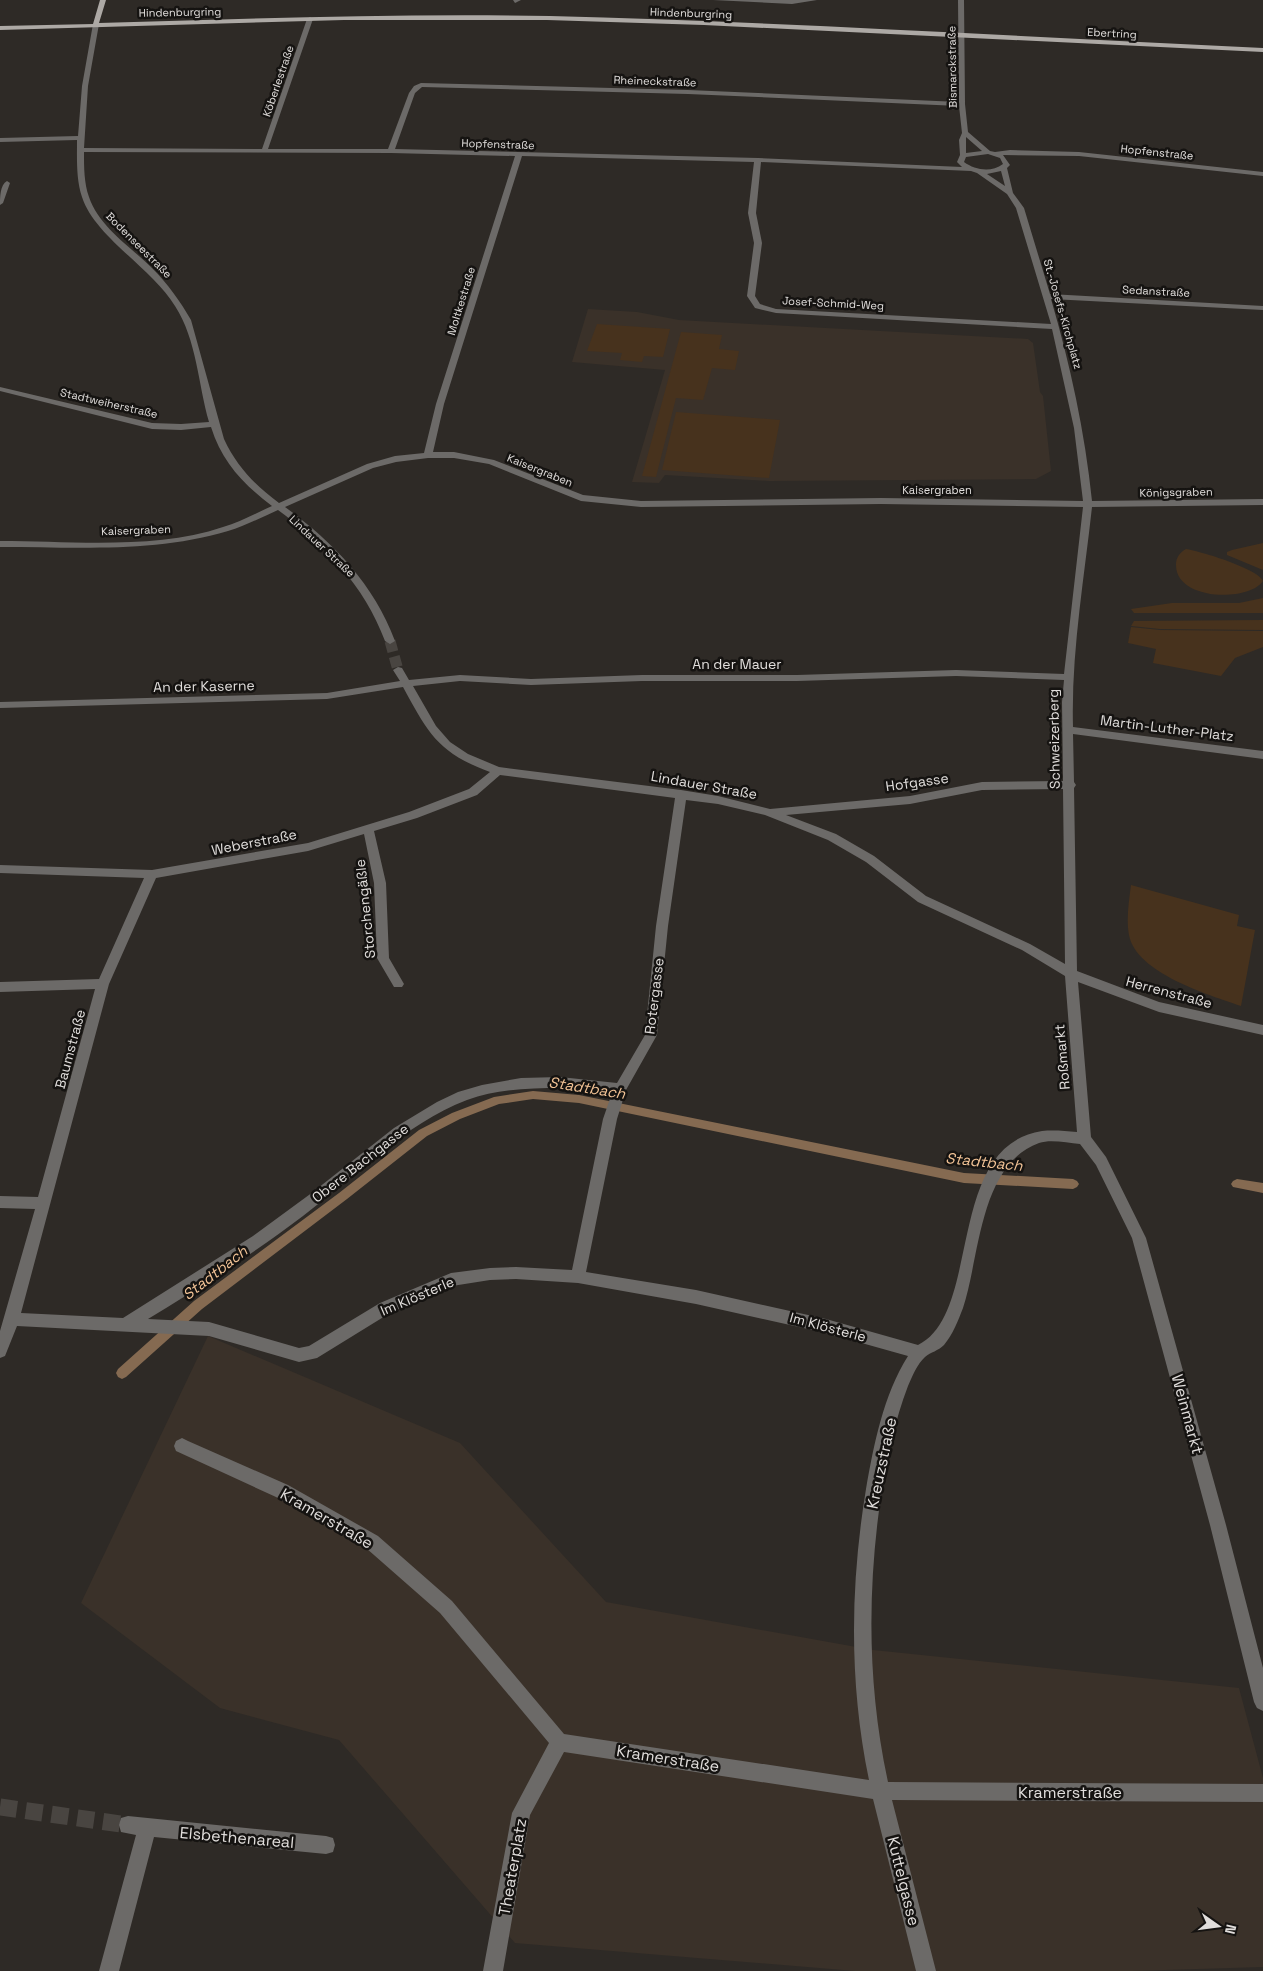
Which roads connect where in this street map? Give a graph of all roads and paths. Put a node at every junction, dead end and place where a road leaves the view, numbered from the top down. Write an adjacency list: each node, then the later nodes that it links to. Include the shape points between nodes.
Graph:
1 (103, 0): 6 (main road, Bodenseestraße)
2 (716, 0): 3 (street)
3 (814, 0)
4 (961, 0): 8 (street, Bismarckstraße)
5 (310, 18): 6 (main road, Hindenburgring); 8 (main road, Hindenburgring, via 596,19); 14 (street, Köberlestraße)
6 (96, 24): 7 (main road, Hindenburgring); 12 (street, Bodenseestraße, via 90,51)
7 (0, 28)
8 (961, 36): 9 (main road, Ebertring); 10 (street, Bismarckstraße)
9 (1263, 50)
10 (962, 104): 11 (street, Bismarckstraße); 16 (street, Rheineckstraße, via 420,85 412,93)
11 (965, 133): 17 (street); 21 (street, Bismarckstraße)
12 (82, 138): 13 (street); 15 (street, Bodenseestraße)
13 (0, 140)
14 (265, 149): 15 (street, Hopfenstraße); 16 (street, Hopfenstraße)
15 (82, 150): 36 (street, Bodenseestraße, via 84,194 90,208 103,225 154,273 180,306 203,372)
16 (391, 151): 20 (street, Hopfenstraße)
17 (988, 152): 18 (street); 21 (street)
18 (996, 154): 19 (street, Hopfenstraße); 24 (street, via 1003,157)
19 (1048, 154): 23 (street, Hopfenstraße); 28 (street, Hopfenstraße, via 1078,154)
20 (519, 155): 22 (street, Hopfenstraße); 37 (street, Moltkestraße, via 440,404)
21 (955, 158): 25 (street, Hopfenstraße); 26 (street)
22 (758, 160): 25 (street, Hopfenstraße); 34 (street, Josef-Schmid-Weg, via 752,213 758,243 751,296 756,307 776,311)
23 (1020, 161)
24 (1008, 165): 27 (street); 30 (street, St.-Josefs-Kirchplatz)
25 (914, 166): 26 (street, Hopfenstraße)
26 (970, 169): 27 (street)
27 (979, 171): 30 (street, St.-Josefs-Kirchplatz)
28 (1263, 174)
29 (7, 183): 31 (street)
30 (1010, 193): 32 (street, St.-Josefs-Kirchplatz, via 1020,208)
31 (0, 204)
32 (1047, 296): 33 (street, Sedanstraße); 34 (street, St.-Josefs-Kirchplatz)
33 (1263, 308)
34 (1057, 327): 39 (street, St.-Josefs-Kirchplatz, via 1074,400)
35 (0, 389): 36 (street, Stadtweiherstraße, via 152,426)
36 (215, 424): 40 (street, Bodenseestraße, via 237,471)
37 (428, 455): 39 (street, Kaisergraben, via 492,462 565,493 618,503 984,501); 40 (street, Kaisergraben, via 370,466)
38 (1263, 502): 39 (street, Königsgraben)
39 (1088, 504): 44 (street, Schweizerberg)
40 (278, 506): 41 (street, Kaisergraben, via 227,529 179,540); 42 (street, Lindauer Straße, via 355,575 385,624)
41 (0, 544)
42 (390, 641)
43 (398, 670): 45 (street, Lindauer Straße)
44 (1068, 677): 45 (street, An der Mauer, via 956,673 530,682 460,678); 47 (street, Schweizerberg)
45 (406, 683): 46 (street, An der Kaserne, via 357,692 288,698); 49 (street, Lindauer Straße, via 425,718 446,745)
46 (0, 705)
47 (1068, 730): 48 (street, Martin-Luther-Platz); 50 (street, Schweizerberg)
48 (1263, 755)
49 (498, 771): 51 (street, Lindauer Straße); 53 (street, Weberstraße, via 473,792)
50 (1070, 785): 52 (street, Hofgasse, via 982,786 910,800); 56 (street, Schweizerberg)
51 (681, 794): 52 (street, Lindauer Straße); 61 (street, Rotergasse, via 662,926 651,1035)
52 (768, 812): 56 (street, Lindauer Straße, via 832,837 870,859 922,899 1026,947)
53 (368, 828): 55 (street, Weberstraße, via 308,846); 58 (street, Storchengäßle, via 380,883 383,958)
54 (0, 869): 55 (street, Weberstraße)
55 (152, 874): 57 (street, Baumstraße)
56 (1071, 974): 60 (street, Herrenstraße, via 1158,1007); 62 (street, Roßmarkt)
57 (103, 984): 59 (street); 64 (street, Baumstraße)
58 (398, 984)
59 (0, 988)
60 (1263, 1030)
61 (619, 1092): 65 (street, Rotergasse, via 610,1119); 67 (street, Obere Bachgasse, via 549,1081 507,1084 462,1096 414,1122 292,1217 210,1274)
62 (1084, 1138): 69 (street, Kreuzstraße, via 1038,1137 1020,1145 994,1173 986,1190 958,1301 935,1344); 71 (street, Weinmarkt, via 1101,1161 1139,1238)
63 (0, 1202): 64 (street)
64 (43, 1203): 66 (street, Baumstraße)
65 (578, 1277): 67 (street, Im Klösterle, via 516,1273 452,1280 385,1308 312,1353 299,1355 218,1330); 69 (street, Im Klösterle, via 794,1318)
66 (12, 1319): 67 (street, Im Klösterle); 68 (street, Baumstraße)
67 (128, 1323)
68 (0, 1351)
69 (919, 1352): 73 (street, Kreuzstraße, via 897,1396 884,1437 862,1575 865,1688)
70 (182, 1446): 72 (street, Kramerstraße, via 282,1491 372,1542 446,1607)
71 (1263, 1702)
72 (560, 1742): 73 (street, Kramerstraße); 79 (street, Theaterplatz, via 521,1813)
73 (881, 1791): 74 (street, Kramerstraße); 80 (street, Kuttelgasse)
74 (1263, 1793)
75 (128, 1825): 76 (street, Elsbethenareal)
76 (147, 1828): 77 (street, Elsbethenareal); 78 (street)
77 (326, 1845)
78 (108, 1971)
79 (493, 1971)
80 (926, 1971)

